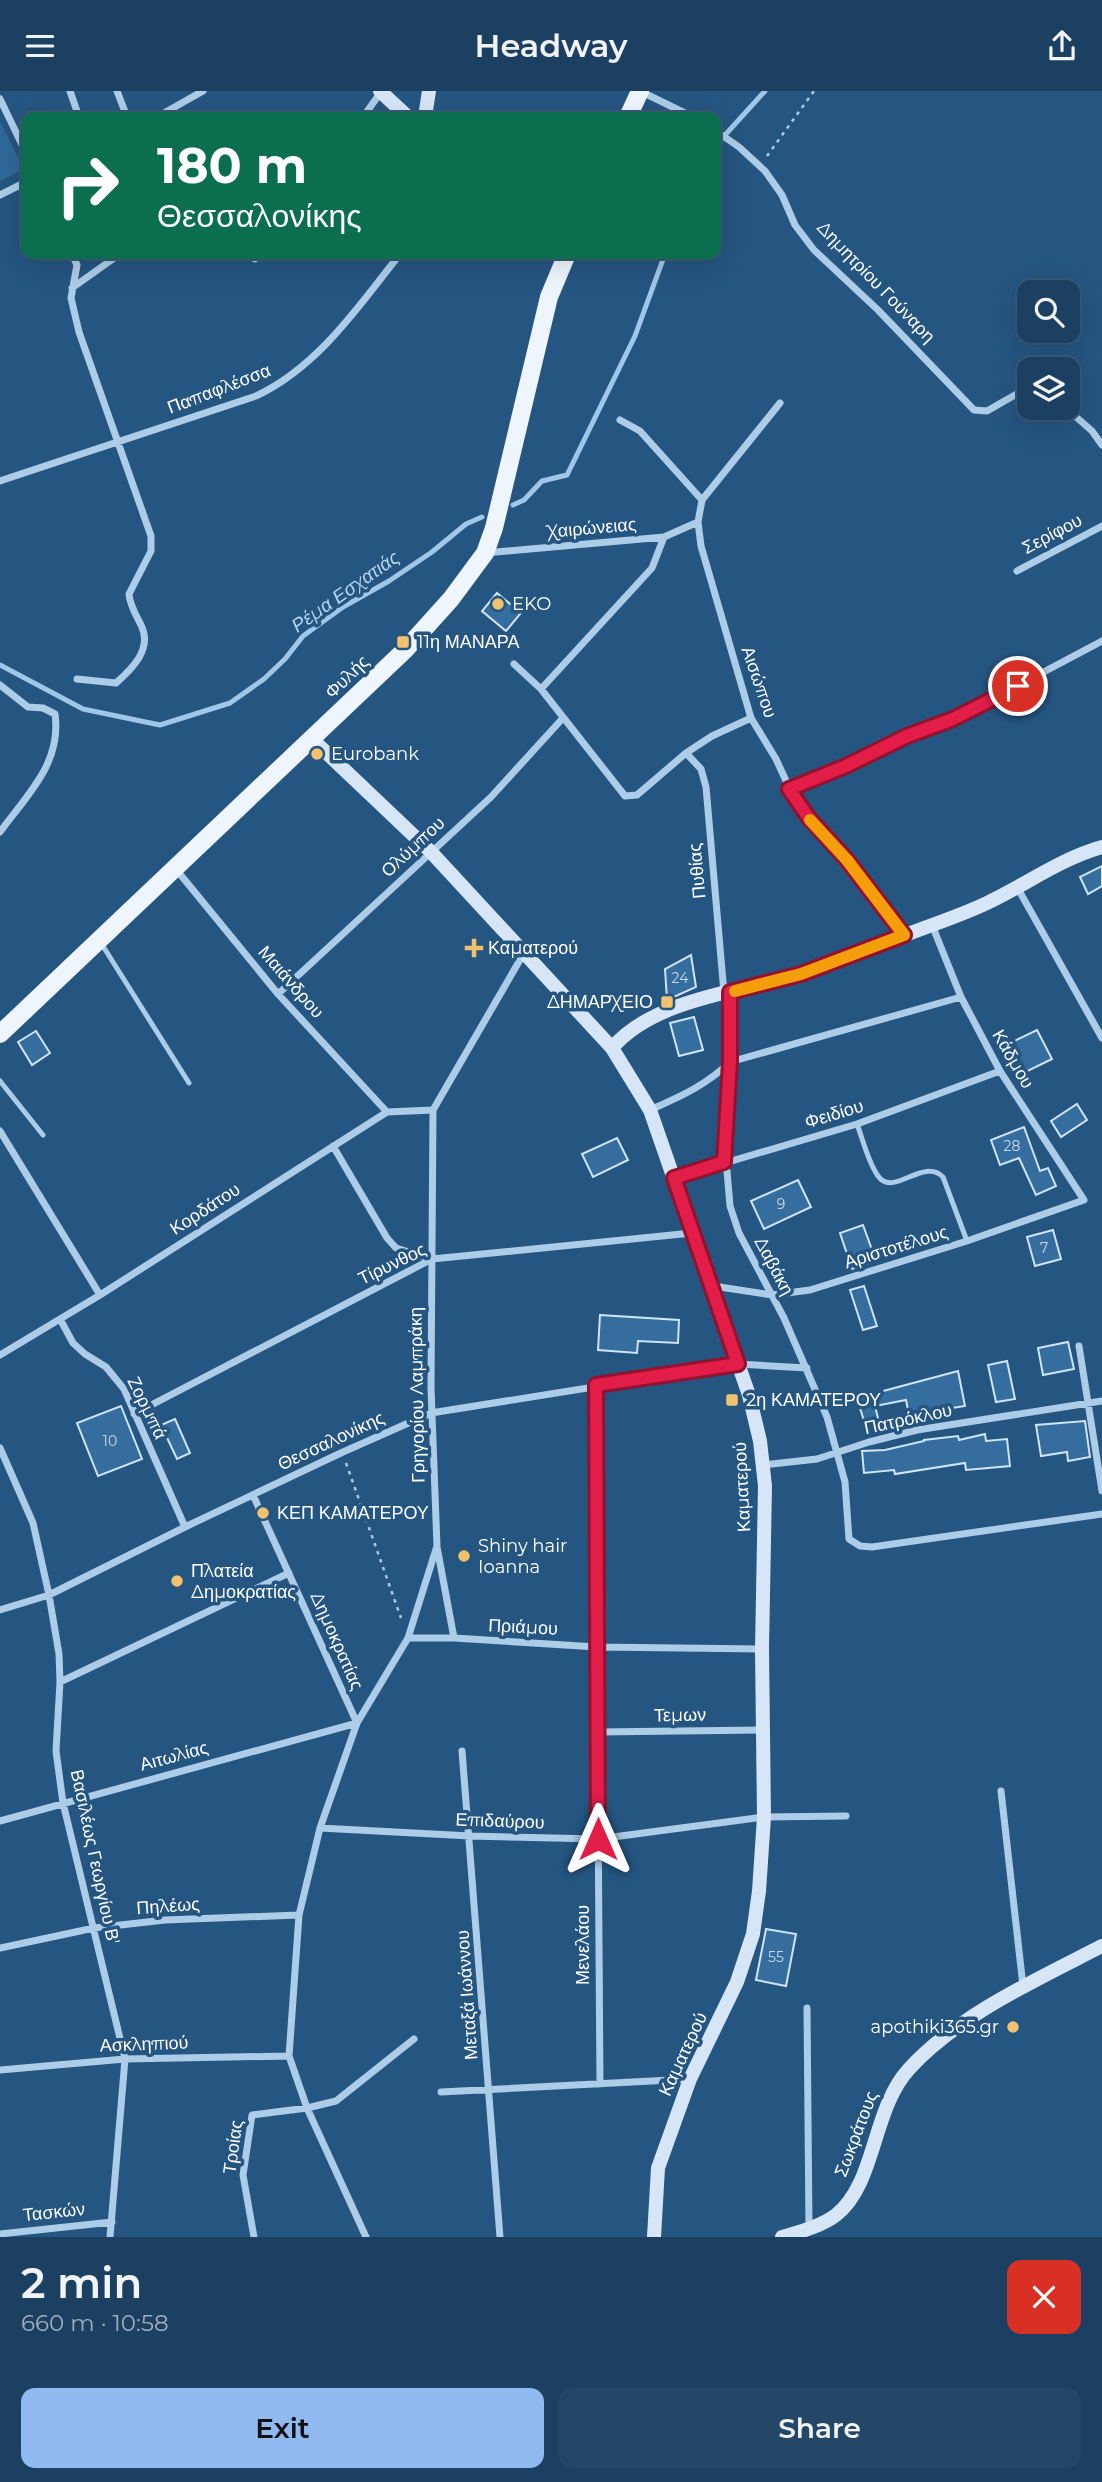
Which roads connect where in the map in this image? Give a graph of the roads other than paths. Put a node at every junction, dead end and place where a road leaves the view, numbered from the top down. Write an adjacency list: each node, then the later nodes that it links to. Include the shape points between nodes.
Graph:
1 (70, 91): 10 (street)
2 (117, 91): 11 (street)
3 (203, 91): 7 (street)
4 (429, 91): 16 (street)
5 (640, 91): 17 (main road); 18 (street)
6 (380, 92): 14 (street); 15 (street)
7 (192, 94): 9 (street)
8 (0, 99): 20 (street)
9 (172, 109): 12 (street); 13 (street)
10 (77, 112)
11 (125, 112)
12 (166, 112)
13 (174, 112)
14 (366, 112)
15 (402, 112)
16 (426, 112)
17 (630, 112)
18 (683, 112)
19 (721, 134): 28 (street, Δημητρίου Γούναρη, via 760,167 814,250 974,411 988,411)
20 (21, 143)
21 (21, 184): 22 (street)
22 (0, 195)
23 (74, 259): 27 (street)
24 (113, 259): 27 (street)
25 (396, 259): 32 (street, Παπαφλέσσα, via 346,323 277,386)
26 (565, 259): 39 (main road, Φυλής, via 549,297)
27 (71, 289): 32 (street, via 79,332)
28 (1017, 394)
29 (780, 403): 35 (street)
30 (620, 420): 35 (street, via 640,431)
31 (1080, 420): 33 (street)
32 (118, 443): 34 (street, Παπαφλέσσα); 43 (street, via 151,536 151,551 129,594 143,628 141,656 116,683)
33 (1102, 445)
34 (0, 481)
35 (702, 500): 36 (street)
36 (698, 522): 38 (street, Χαιρώνειας); 47 (street, Αισώπου)
37 (1102, 526): 40 (street, Σερίφου)
38 (664, 537): 39 (street, Χαιρώνειας); 45 (street, via 652,568)
39 (485, 553): 48 (main road, Φυλής, via 452,599 405,650)
40 (1017, 571)
41 (1102, 641): 50 (street, via 953,719)
42 (514, 664): 45 (street)
43 (77, 679)
44 (0, 685): 51 (street, via 28,707 55,714 57,732 54,752 40,779)
45 (541, 689): 46 (street)
46 (563, 718): 49 (street, via 625,796 637,795); 53 (street, Ολύμπου, via 491,797)
47 (751, 718): 49 (street); 50 (street, Αισώπου)
48 (312, 739): 53 (street, Καματερού); 54 (main road, Φυλής)
49 (686, 753): 60 (street, Πυθίας, via 701,769 706,787)
50 (789, 789): 57 (street, Αισώπου)
51 (0, 832)
52 (1101, 850): 55 (street, via 1078,853)
53 (430, 852): 59 (street, Καματερού); 61 (street, Ολύμπου)
54 (175, 868): 58 (main road, Φυλής); 61 (street, Μαιάνδρου)
55 (1017, 887): 56 (street); 64 (street)
56 (932, 925): 57 (street); 62 (street, Κάδμου)
57 (904, 935): 60 (street, via 801,974)
58 (99, 940): 63 (main road, Φυλής); 69 (lane)
59 (524, 953): 65 (street, Καματερού); 70 (street, Γρηγορίου Λαμπράκη)
60 (727, 993): 65 (street, via 662,1014); 66 (street, Δαβάκη)
61 (278, 994): 72 (street, Μαιάνδρου)
62 (961, 997): 66 (street); 67 (street, Κάδμου)
63 (0, 1034)
64 (1102, 1038)
65 (612, 1048): 71 (street, Καματερού)
66 (730, 1062): 71 (street, via 713,1079); 77 (street, Δαβάκη)
67 (1000, 1071): 73 (street, Φειδίου); 79 (street, Κάδμου)
68 (0, 1081): 75 (lane)
69 (189, 1083)
70 (433, 1110): 72 (street, Κορδάτου); 82 (street, Γρηγορίου Λαμπράκη)
71 (650, 1110): 78 (street, Καματερού)
72 (387, 1112): 76 (street, Κορδάτου)
73 (857, 1124): 77 (street, Φειδίου); 81 (lane, via 884,1182 929,1170 943,1177)
74 (0, 1131): 84 (street)
75 (43, 1135)
76 (333, 1146): 82 (street, via 387,1238 396,1248); 84 (street, Κορδάτου)
77 (724, 1162): 78 (street, Φειδίου); 85 (street, Δαβάκη, via 733,1217)
78 (674, 1178): 80 (street, Καματερού)
79 (1084, 1200): 81 (street, Αριστοτέλους)
80 (692, 1233): 82 (street, Τίρυνθος); 83 (street, Καματερού)
81 (967, 1241): 85 (street, Αριστοτέλους, via 810,1290)
82 (432, 1259): 94 (street, Γρηγορίου Λαμπράκη); 95 (street, Τίρυνθος)
83 (712, 1286): 85 (street, Αριστοτέλους); 89 (street, Καματερού)
84 (100, 1295): 86 (street, Κορδάτου)
85 (772, 1295): 90 (street, Δαβάκη)
86 (60, 1319): 88 (street, Κορδάτου); 95 (street, Ζορμπά, via 73,1343 113,1374)
87 (1079, 1346): 93 (street)
88 (0, 1355)
89 (738, 1364): 90 (street, Θεσσαλονίκης); 91 (street, Θεσσαλονίκης); 98 (street, Καματερού, via 760,1441)
90 (807, 1367): 97 (street, Δαβάκη)
91 (596, 1385): 94 (street, Θεσσαλονίκης); 109 (street, Μενελάου)
92 (1102, 1401): 93 (street, Πατρόκλου)
93 (1089, 1403): 97 (street, Πατρόκλου, via 917,1430); 99 (street)
94 (431, 1413): 100 (street, Θεσσαλονίκης); 103 (street, Γρηγορίου Λαμπράκη)
95 (134, 1414): 102 (street, Ζορμπά)
96 (0, 1448): 105 (street, Βασιλέως Γεωργίου Β', via 33,1523)
97 (838, 1453): 98 (street, Πατρόκλου); 101 (street, Δαβάκη, via 845,1482 847,1534 860,1546)
98 (762, 1465): 110 (street, Καματερού)
99 (1102, 1491)
100 (253, 1495): 102 (street, Θεσσαλονίκης); 104 (street, Δημοκρατίας)
101 (1102, 1514)
102 (184, 1527): 105 (street, Θεσσαλονίκης)
103 (437, 1546): 107 (street, Γρηγορίου Λαμπράκη); 108 (street)
104 (289, 1573): 111 (street); 112 (street, Δημοκρατίας)
105 (49, 1595): 106 (street, Θεσσαλονίκης); 111 (street, Βασιλέως Γεωργίου Β')
106 (0, 1610)
107 (408, 1638): 108 (street, Πριάμου); 112 (street, Γρηγορίου Λαμπράκη)
108 (454, 1638): 109 (street, Πριάμου)
109 (597, 1647): 110 (street, Πριάμου); 114 (street, Μενελάου)
110 (762, 1649): 113 (street, Καματερού)
111 (60, 1682): 117 (street, Βασιλέως Γεωργίου Β', via 56,1751)
112 (357, 1723): 117 (street, Αιτωλίας); 121 (street, Γρηγορίου Λαμπράκη)
113 (762, 1730): 114 (street, Τεμων); 119 (street, Καματερού)
114 (597, 1732): 123 (street, Μενελάου)
115 (462, 1751): 122 (street, Μεταξά Ιωάννου)
116 (1001, 1791): 128 (street)
117 (63, 1803): 120 (street, Αιτωλίας); 125 (street, Βασιλέως Γεωργίου Β')
118 (846, 1816): 119 (street, Επιδαύρου)
119 (764, 1818): 123 (street, Επιδαύρου); 134 (street, Καματερού, via 753,1934 737,1982)
120 (0, 1821)
121 (320, 1828): 122 (street, Επιδαύρου); 124 (street, Γρηγορίου Λαμπράκη)
122 (470, 1836): 123 (street, Επιδαύρου); 136 (street, Μεταξά Ιωάννου)
123 (598, 1839): 135 (street, Μενελάου)
124 (299, 1915): 125 (street, Πηλέως, via 165,1920); 131 (street, Γρηγορίου Λαμπράκη)
125 (94, 1929): 127 (street, Πηλέως); 132 (street, Βασιλέως Γεωργίου Β')
126 (1102, 1946): 128 (street, Σωκράτους)
127 (0, 1948)
128 (1023, 1987): 140 (street, Σωκράτους, via 944,2036 908,2070 883,2113 856,2189 835,2217)
129 (807, 2008): 140 (street)
130 (414, 2039): 138 (street, via 336,2101)
131 (289, 2056): 132 (street, Ασκληπιού); 138 (street, Γρηγορίου Λαμπράκη)
132 (125, 2059): 133 (street, Ασκληπιού); 139 (street, Βασιλέως Γεωργίου Β')
133 (0, 2070)
134 (690, 2079): 135 (street); 146 (street, Καματερού, via 657,2168)
135 (600, 2084): 136 (street)
136 (489, 2090): 137 (street); 145 (street, Μεταξά Ιωάννου)
137 (441, 2092)
138 (307, 2108): 143 (street, Τροίας, via 252,2115 243,2175); 144 (street, Γρηγορίου Λαμπράκη)
139 (112, 2222): 141 (street, Τασκών); 142 (street, Βασιλέως Γεωργίου Β')
140 (809, 2228): 147 (street, Σωκράτους)
141 (0, 2234)
142 (110, 2237)
143 (254, 2237)
144 (366, 2237)
145 (500, 2237)
146 (654, 2237)
147 (783, 2237)

